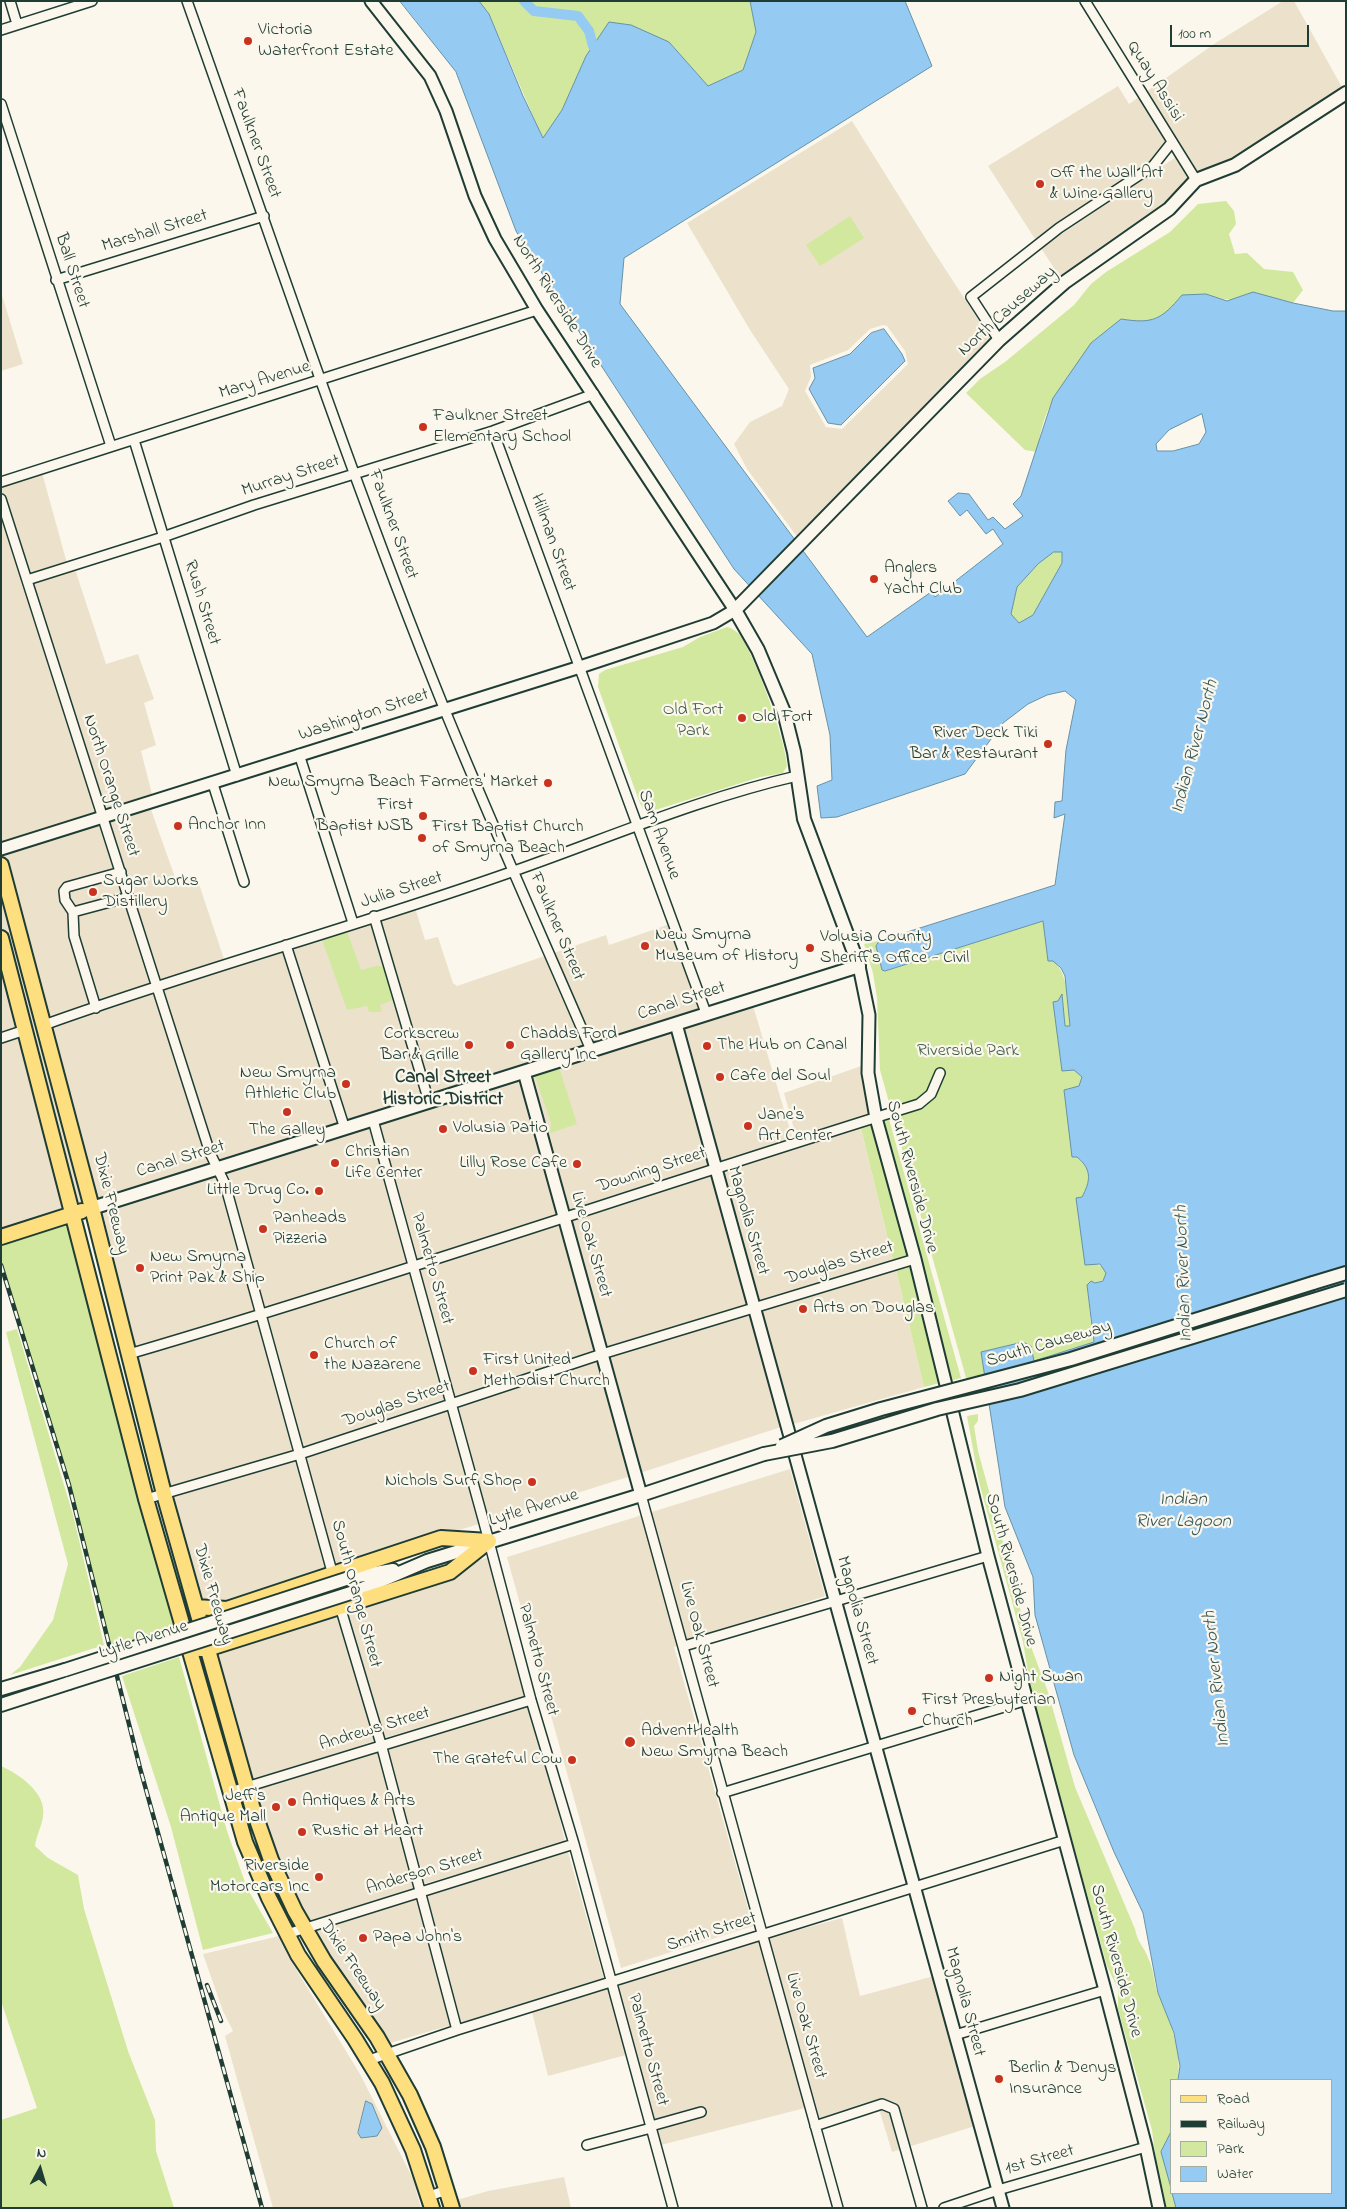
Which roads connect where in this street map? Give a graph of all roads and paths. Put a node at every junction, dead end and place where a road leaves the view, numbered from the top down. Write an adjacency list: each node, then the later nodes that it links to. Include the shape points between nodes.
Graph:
1 (10, 1): 6 (street)
2 (92, 1): 6 (street)
3 (187, 1): 12 (street, Faulkner Street)
4 (371, 1): 14 (street, North Riverside Drive, via 430,76 446,111 475,196 495,239)
5 (1085, 1): 10 (street, Quay Assisi)
6 (17, 24): 7 (street)
7 (1, 30)
8 (1346, 93): 11 (main road, North Causeway, via 1235,165)
9 (1, 104): 13 (street, Ball Street)
10 (1172, 142): 11 (street, Quay Assisi); 15 (street, via 1153,166 1059,228 971,297)
11 (1196, 180): 15 (main road, North Causeway, via 1169,210 1065,282)
12 (264, 216): 13 (street, Marshall Street); 16 (street, Faulkner Street)
13 (56, 280): 20 (street, Ball Street)
14 (537, 310): 16 (street, Mary Avenue); 17 (street, North Riverside Drive)
15 (999, 340): 26 (main road, North Causeway)
16 (322, 380): 19 (street, Mary Avenue); 21 (street, Faulkner Street)
17 (594, 394): 18 (street, Murray Street); 26 (street, North Riverside Drive)
18 (493, 431): 21 (street, Murray Street); 27 (street, Hillman Street)
19 (134, 440): 20 (street, Mary Avenue); 24 (street, Rush Street)
20 (111, 446): 22 (street, Mary Avenue)
21 (356, 474): 24 (street, Murray Street); 28 (street, Faulkner Street)
22 (1, 482)
23 (1, 499): 25 (street, North Orange Street)
24 (163, 537): 25 (street, Murray Street); 30 (street, Rush Street)
25 (27, 580): 33 (street, North Orange Street)
26 (734, 610): 27 (street, Washington Street, via 714,623); 31 (main road, via 758,650 784,712)
27 (580, 667): 28 (street, Washington Street); 34 (street, Sam Avenue)
28 (444, 708): 29 (street, Washington Street); 38 (street, Faulkner Street)
29 (299, 754): 30 (street, Washington Street); 43 (street)
30 (237, 776): 32 (street, Washington Street)
31 (797, 776): 34 (street, Julia Street, via 760,784); 46 (main road, via 804,819)
32 (213, 784): 33 (street, Washington Street); 39 (street)
33 (104, 818): 35 (street, Washington Street); 37 (street, North Orange Street)
34 (637, 825): 38 (street, Julia Street); 50 (street, Sam Avenue)
35 (1, 849)
36 (1, 865): 52 (main road, Dixie Freeway)
37 (121, 872): 40 (street, North Orange Street); 41 (street, via 67,887 65,900)
38 (514, 872): 42 (street, Julia Street); 55 (street, Faulkner Street)
39 (244, 882)
40 (129, 896): 41 (street); 48 (street, North Orange Street)
41 (73, 912): 49 (street, via 74,936)
42 (374, 916): 43 (street, Julia Street); 59 (street)
43 (353, 923): 45 (street, Julia Street)
44 (1, 938): 47 (main road, Dixie Freeway)
45 (286, 945): 48 (street, Julia Street); 62 (street)
46 (859, 966): 50 (main road, Canal Street); 60 (street, South Riverside Drive, via 869,1014 868,1073)
47 (12, 977): 52 (main road, via 32,1016); 53 (main road, Dixie Freeway)
48 (158, 987): 49 (street, Julia Street); 64 (street, North Orange Street)
49 (96, 1008): 52 (street, Julia Street)
50 (706, 1014): 51 (main road, Canal Street)
51 (676, 1024): 55 (main road, Canal Street); 63 (street, Magnolia Street)
52 (44, 1025): 56 (main road, Dixie Freeway)
53 (25, 1030): 54 (street); 56 (main road, via 37,1038); 66 (main road, Dixie Freeway)
54 (1, 1038)
55 (592, 1050): 57 (main road, Canal Street)
56 (55, 1066): 65 (main road, Dixie Freeway)
57 (524, 1072): 59 (main road, Canal Street); 67 (street, Live Oak Street)
58 (940, 1073): 60 (street, Downing Street, via 931,1094 919,1104)
59 (429, 1102): 61 (main road, Canal Street)
60 (876, 1118): 63 (street, Downing Street); 69 (street, South Riverside Drive)
61 (373, 1120): 62 (main road, Canal Street); 70 (street, Palmetto Street)
62 (345, 1128): 64 (main road, Canal Street)
63 (714, 1168): 67 (street, Downing Street); 73 (street, Magnolia Street)
64 (217, 1169): 65 (main road, Canal Street); 74 (street, South Orange Street, via 225,1184)
65 (92, 1208): 66 (main road, Canal Street); 75 (main road, Dixie Freeway)
66 (74, 1214): 68 (main road, Canal Street); 82 (main road, Dixie Freeway)
67 (564, 1217): 70 (street, Downing Street); 76 (street, Live Oak Street)
68 (1, 1237)
69 (915, 1259): 73 (street, Douglas Street); 84 (street, South Riverside Drive)
70 (412, 1265): 74 (street, Downing Street); 77 (street, Palmetto Street)
71 (1346, 1273): 79 (main road, South Causeway, bridge, via 1071,1359 872,1411 826,1426)
72 (1346, 1290): 79 (main road, South Causeway, bridge, via 1029,1388 937,1409 832,1441)
73 (753, 1308): 76 (street, Douglas Street); 87 (street, Magnolia Street)
74 (262, 1314): 75 (street, Downing Street); 78 (street, South Orange Street)
75 (129, 1354): 80 (main road, Dixie Freeway)
76 (602, 1354): 77 (street, Douglas Street); 81 (street, Live Oak Street)
77 (451, 1403): 78 (street, Douglas Street); 83 (street, Palmetto Street)
78 (300, 1454): 80 (street, Douglas Street); 86 (street, South Orange Street)
79 (764, 1454): 81 (main road, South Causeway)
80 (164, 1494): 82 (street, Douglas Street); 89 (main road, Dixie Freeway)
81 (641, 1495): 83 (main road, Lytle Avenue); 93 (street, Live Oak Street)
82 (146, 1499): 92 (main road, Dixie Freeway)
83 (489, 1541): 85 (main road, Lytle Avenue); 86 (main road, via 441,1538); 88 (main road, via 450,1572); 96 (street, Palmetto Street)
84 (988, 1556): 87 (street); 97 (street, South Riverside Drive)
85 (410, 1567): 95 (main road, Lytle Avenue, bridge, via 352,1577); 98 (main road, Lytle Avenue, bridge, via 358,1591)
86 (333, 1574): 88 (street, South Orange Street); 90 (main road)
87 (834, 1602): 93 (street); 100 (street, Magnolia Street)
88 (340, 1606): 94 (main road); 99 (street, South Orange Street)
89 (196, 1607): 90 (main road); 91 (main road, Dixie Freeway)
90 (228, 1609): 91 (main road, via 211,1616)
91 (201, 1625): 92 (main road); 94 (main road, Dixie Freeway)
92 (188, 1645): 94 (main road); 102 (main road, Dixie Freeway)
93 (684, 1646): 103 (street, Live Oak Street)
94 (207, 1649): 101 (main road, Dixie Freeway)
95 (1, 1690)
96 (531, 1700): 99 (street, Andrews Street); 105 (street, Palmetto Street)
97 (1027, 1700): 100 (street); 104 (street, South Riverside Drive)
98 (1, 1705)
99 (381, 1744): 101 (street, Andrews Street); 107 (street, South Orange Street)
100 (877, 1747): 103 (street); 106 (street, Magnolia Street)
101 (246, 1787): 102 (street, Andrews Street); 108 (main road, Dixie Freeway, via 271,1860)
102 (230, 1792): 109 (main road, Dixie Freeway, via 253,1862)
103 (722, 1793): 110 (street, Live Oak Street)
104 (1065, 1840): 106 (street, Smith Street); 112 (street, South Riverside Drive)
105 (574, 1844): 107 (street, Anderson Street); 111 (street, Palmetto Street)
106 (914, 1886): 110 (street, Smith Street); 114 (street, Magnolia Street)
107 (421, 1891): 108 (street, Anderson Street); 113 (street, South Orange Street)
108 (304, 1929): 109 (street, Anderson Street); 115 (main road, Dixie Freeway)
109 (287, 1934): 116 (main road, Dixie Freeway)
110 (762, 1934): 111 (street, Smith Street); 118 (street, Live Oak Street)
111 (611, 1982): 113 (street, Smith Street); 119 (street, Palmetto Street)
112 (1105, 1990): 114 (street); 121 (street, South Riverside Drive)
113 (458, 2030): 115 (street, Smith Street)
114 (955, 2035): 123 (street, Magnolia Street)
115 (387, 2054): 116 (street, Smith Street); 122 (main road, Dixie Freeway, via 421,2120)
116 (369, 2060): 124 (main road, Dixie Freeway, via 403,2126)
117 (701, 2112): 119 (street)
118 (815, 2126): 127 (street, Live Oak Street); 128 (street, via 882,2104 894,2108)
119 (651, 2127): 120 (street); 126 (street, Palmetto Street)
120 (587, 2146)
121 (1146, 2147): 123 (street, 1st Street); 131 (street, South Riverside Drive)
122 (447, 2190): 124 (street); 125 (main road, Dixie Freeway)
123 (998, 2190): 129 (street, 1st Street); 130 (street, Magnolia Street)
124 (431, 2202)
125 (452, 2208)
126 (673, 2208)
127 (838, 2208)
128 (922, 2208)
129 (944, 2208)
130 (1003, 2208)
131 (1159, 2208)

